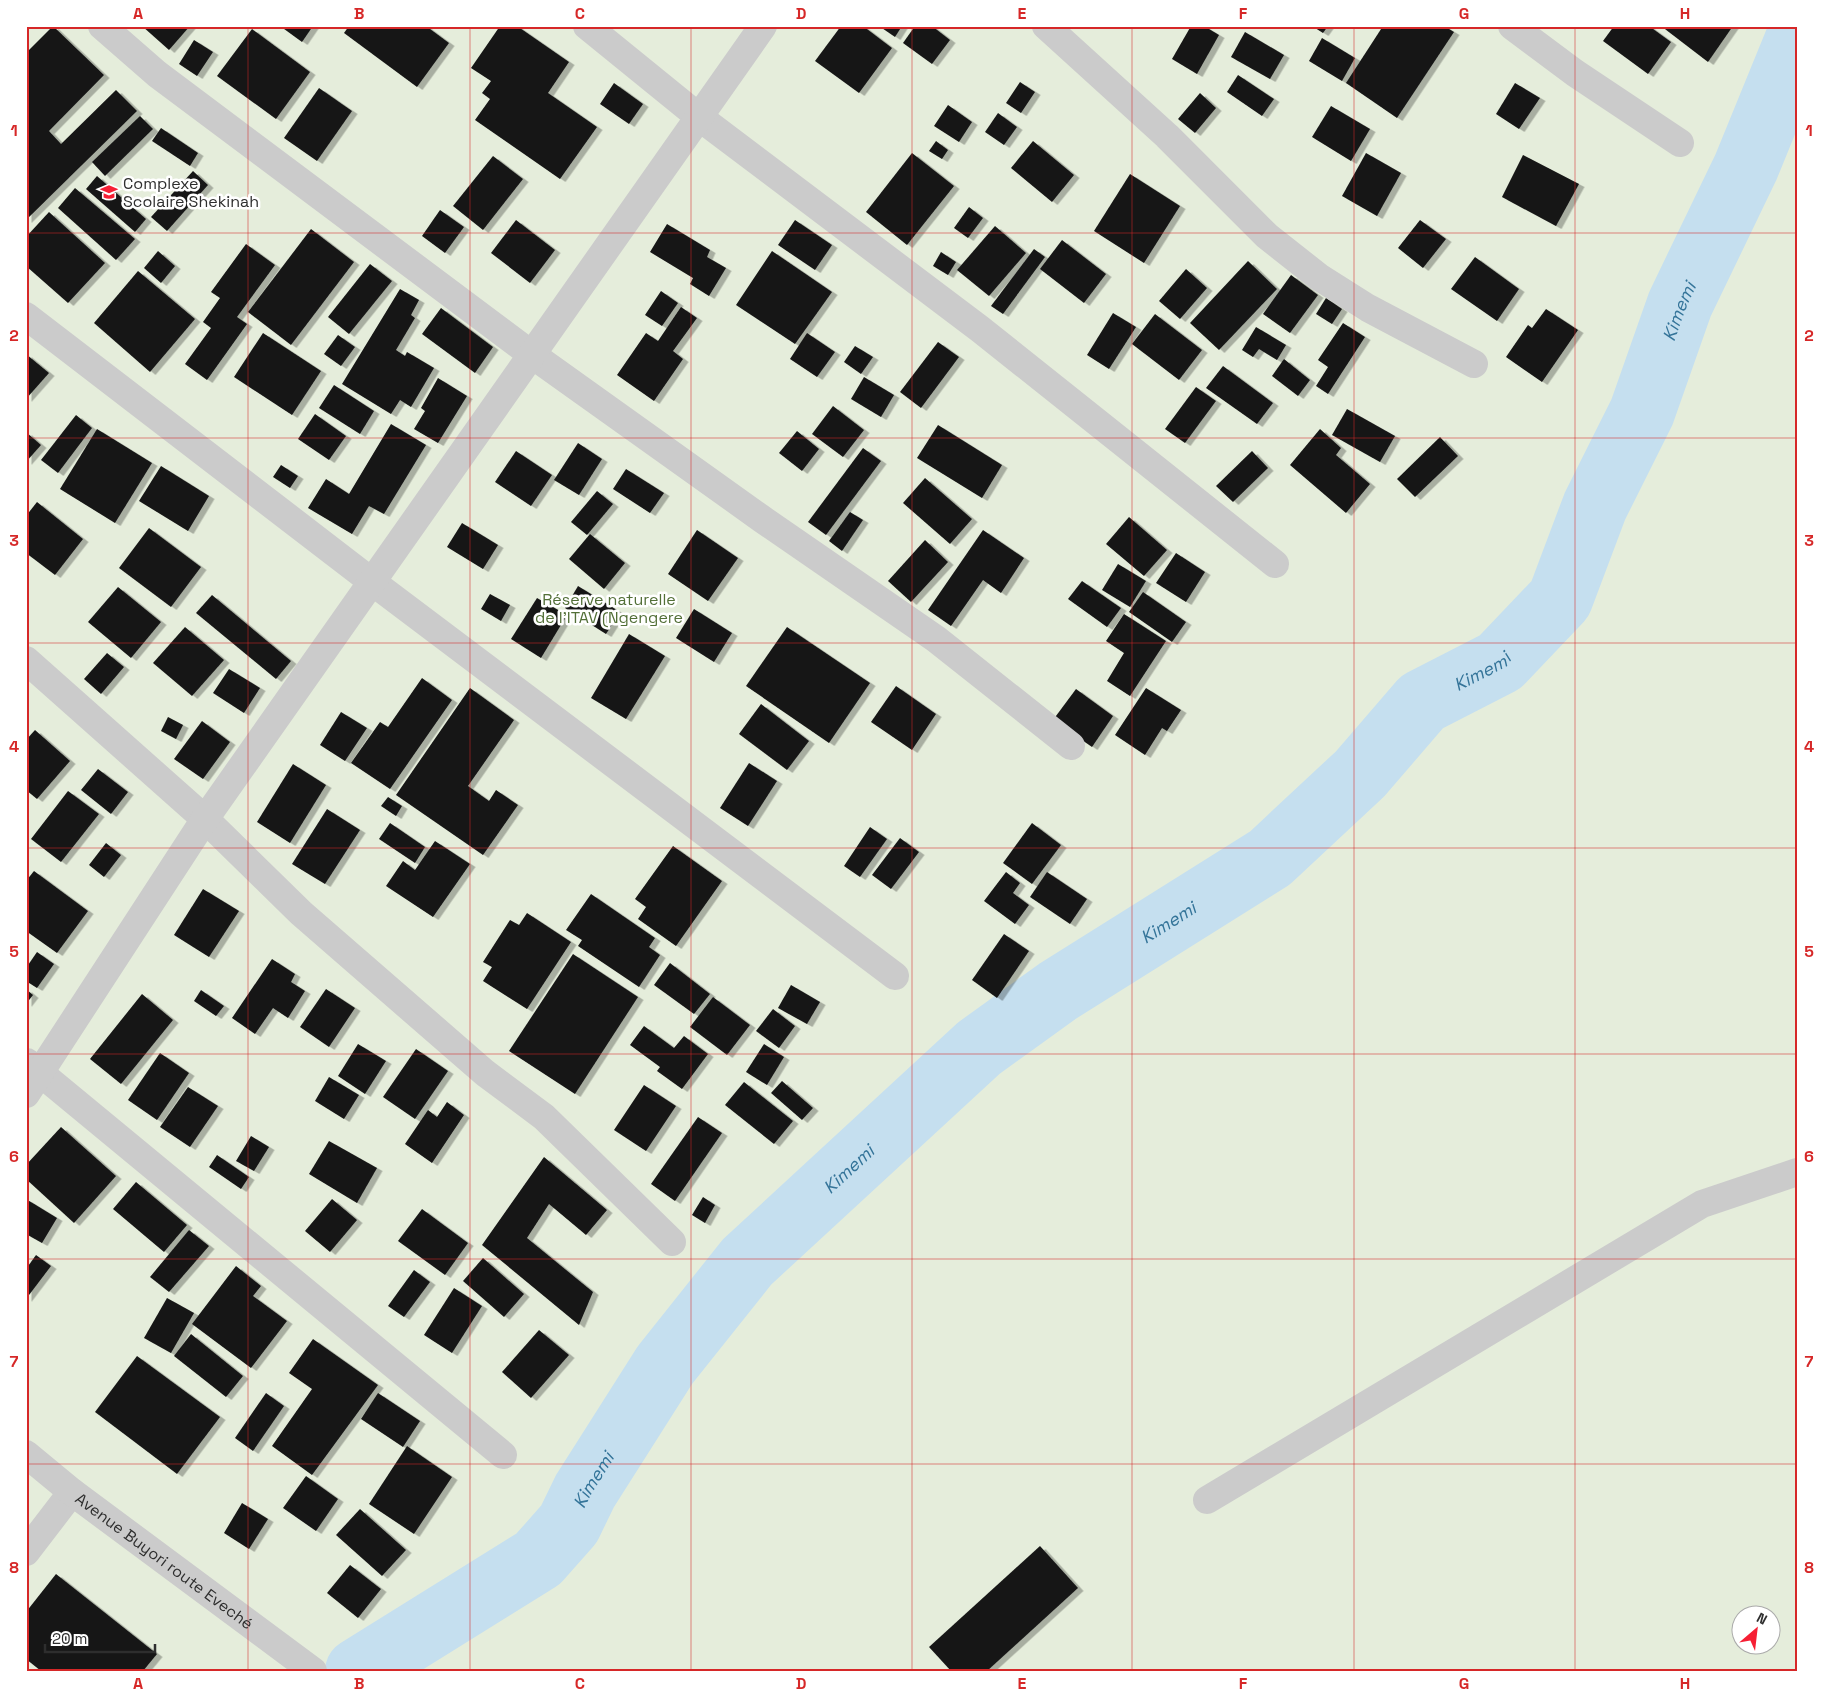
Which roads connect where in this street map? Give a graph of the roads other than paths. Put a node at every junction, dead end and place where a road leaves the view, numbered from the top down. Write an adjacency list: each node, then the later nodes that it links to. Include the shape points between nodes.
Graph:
1 (102, 26): 9 (street, via 157,74)
2 (587, 26): 6 (street)
3 (763, 26): 6 (street)
4 (1046, 26): 10 (street, via 1167,136 1267,236 1320,277 1368,308)
5 (1512, 26): 7 (street, via 1575,73)
6 (699, 117): 9 (street); 11 (street, via 972,323)
7 (1680, 143)
8 (26, 316): 12 (street)
9 (531, 354): 12 (street); 14 (street, via 936,639)
10 (1474, 364)
11 (1275, 564)
12 (371, 580): 15 (street); 16 (street)
13 (26, 660): 15 (street)
14 (1071, 746)
15 (205, 819): 17 (street); 19 (street, via 309,920 484,1073 544,1117)
16 (895, 976)
17 (31, 1076): 21 (street)
18 (1797, 1172): 23 (street, via 1702,1204)
19 (672, 1242)
20 (26, 1454): 22 (street, Avenue Buyori route Eveché)
21 (503, 1455)
22 (72, 1492): 24 (street); 25 (street, Avenue Buyori route Eveché)
23 (1206, 1500)
24 (26, 1552)
25 (308, 1668)

